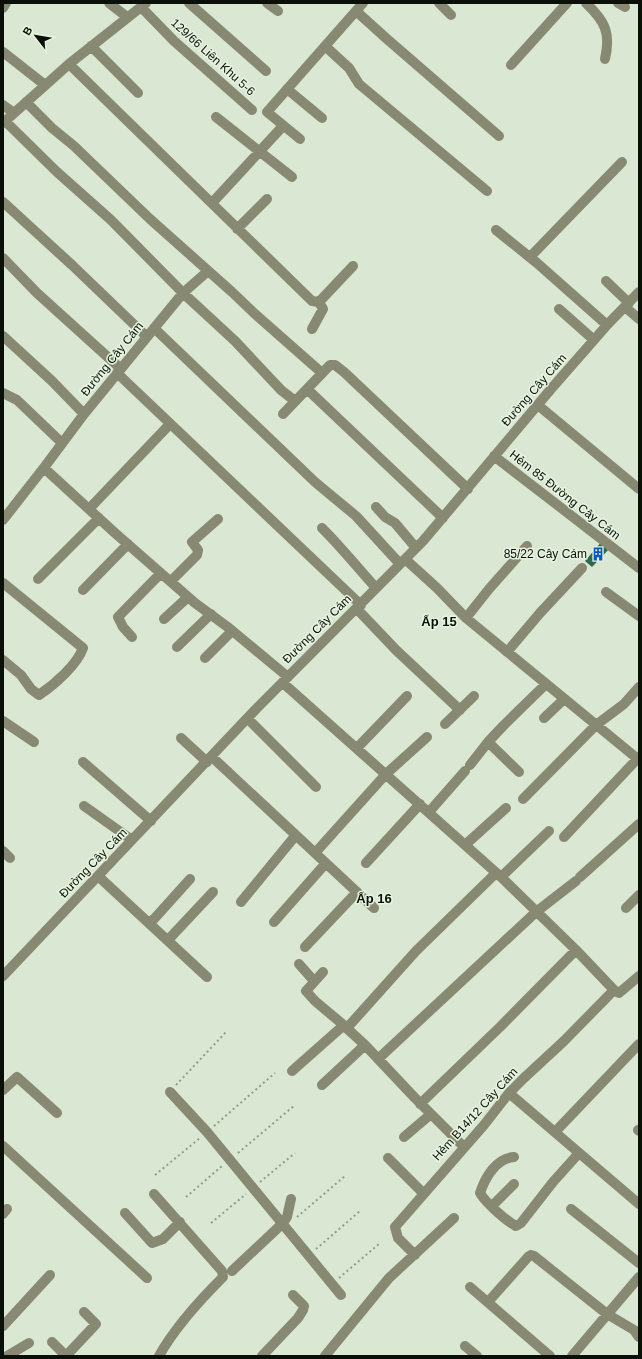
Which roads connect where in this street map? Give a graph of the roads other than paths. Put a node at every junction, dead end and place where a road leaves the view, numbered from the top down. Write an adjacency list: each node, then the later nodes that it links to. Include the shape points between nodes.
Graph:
1 (6, 3): 10 (street)
2 (109, 3): 14 (street)
3 (189, 3): 21 (street)
4 (267, 3): 11 (street)
5 (363, 3): 12 (street)
6 (439, 3): 13 (street)
7 (567, 3): 20 (street)
8 (586, 3): 18 (street, via 606,27 609,45)
9 (143, 5): 14 (street); 27 (street, 129/66 Liên Khu 5-6, via 174,40)
10 (3, 8)
11 (278, 11)
12 (356, 11): 16 (street); 33 (street)
13 (450, 15)
14 (127, 17): 15 (street)
15 (91, 46): 19 (street); 24 (street)
16 (325, 46): 23 (street); 38 (street, via 348,68 359,84)
17 (3, 52): 22 (street)
18 (605, 59)
19 (69, 64): 22 (street); 41 (street)
20 (511, 65)
21 (266, 71)
22 (45, 84): 25 (street)
23 (287, 89): 30 (street); 32 (street, via 267,112)
24 (138, 93)
25 (26, 102): 28 (street); 47 (street)
26 (3, 105): 28 (street)
27 (252, 110)
28 (14, 113): 31 (street)
29 (216, 117): 35 (street)
30 (322, 118)
31 (4, 122): 50 (street, via 111,220)
32 (283, 126): 34 (street); 35 (street)
33 (499, 136)
34 (300, 139)
35 (260, 152): 37 (street); 41 (street)
36 (622, 162): 44 (street)
37 (292, 177)
38 (487, 191)
39 (267, 199): 42 (street)
40 (3, 202): 59 (street)
41 (212, 203): 42 (street)
42 (237, 229): 51 (street, via 312,301)
43 (496, 230): 44 (street)
44 (530, 257): 55 (street)
45 (3, 258): 61 (street)
46 (353, 266): 51 (street)
47 (208, 271): 50 (street, Đường Cây Cám); 62 (street)
48 (606, 281): 52 (street)
49 (639, 292): 52 (street, Đường Cây Cám)
50 (183, 293): 56 (street, Đường Cây Cám); 65 (street)
51 (318, 302): 57 (street, via 323,310)
52 (627, 305): 54 (street); 55 (street, Đường Cây Cám)
53 (559, 309): 60 (street)
54 (639, 319)
55 (607, 325): 60 (street, Đường Cây Cám)
56 (154, 328): 59 (street, Đường Cây Cám); 85 (street, via 315,482 356,516)
57 (312, 329)
58 (3, 336): 67 (street, via 52,380)
59 (147, 337): 61 (street, Đường Cây Cám)
60 (594, 340): 66 (street, Đường Cây Cám)
61 (119, 371): 67 (street, Đường Cây Cám); 69 (street)
62 (322, 373): 63 (street); 74 (street, via 333,364 344,372)
63 (307, 389): 65 (street); 78 (street)
64 (3, 393): 70 (street, via 17,400)
65 (295, 401): 68 (street)
66 (538, 406): 71 (street, Đường Cây Cám); 73 (street)
67 (84, 414): 70 (street, Đường Cây Cám)
68 (283, 414)
69 (170, 424): 76 (street); 96 (street)
70 (62, 443): 72 (street, Đường Cây Cám)
71 (494, 456): 74 (street, Đường Cây Cám); 87 (street, Hẻm 85 Đường Cây Cám)
72 (44, 468): 76 (street); 80 (street, Đường Cây Cám)
73 (639, 488)
74 (468, 489): 78 (street, Đường Cây Cám)
75 (376, 507): 84 (street, via 395,523)
76 (90, 509): 77 (street)
77 (99, 518): 82 (street); 89 (street)
78 (443, 518): 84 (street, Đường Cây Cám)
79 (218, 519): 90 (street, via 192,542 198,550 197,555)
80 (3, 520)
81 (322, 528): 92 (street)
82 (128, 544): 88 (street); 93 (street)
83 (527, 546): 99 (street)
84 (416, 548): 85 (street, Đường Cây Cám)
85 (403, 561): 92 (street, Đường Cây Cám); 99 (street, via 437,588)
86 (582, 568): 104 (street)
87 (639, 568)
88 (161, 573): 90 (street); 102 (street, via 118,618)
89 (38, 579)
90 (171, 581): 95 (street)
91 (3, 583): 106 (street, via 82,648 80,656 52,686 39,695)
92 (376, 588): 96 (street, Đường Cây Cám)
93 (83, 590)
94 (606, 592): 98 (street)
95 (188, 597): 97 (street); 100 (street)
96 (359, 607): 107 (street, Đường Cây Cám); 113 (street, via 396,650)
97 (211, 614): 101 (street); 103 (street)
98 (639, 616)
99 (466, 618): 104 (street)
100 (164, 619)
101 (232, 631): 105 (street); 107 (street)
102 (132, 637)
103 (177, 647)
104 (507, 652): 108 (street)
105 (205, 658)
106 (3, 660)
107 (286, 680): 115 (street, Đường Cây Cám); 123 (street)
108 (546, 684): 112 (street); 122 (street)
109 (639, 687): 118 (street, via 624,704)
110 (407, 696): 123 (street)
111 (474, 696): 113 (street)
112 (564, 699): 114 (street); 118 (street)
113 (460, 710): 117 (street)
114 (544, 718)
115 (248, 719): 125 (street, Đường Cây Cám); 129 (street)
116 (3, 722): 121 (street)
117 (446, 724)
118 (596, 725): 124 (street); 130 (street)
119 (427, 737): 128 (street)
120 (181, 738): 125 (street)
121 (34, 742)
122 (488, 742): 127 (street); 134 (street)
123 (358, 748): 128 (street)
124 (638, 759): 139 (street)
125 (209, 760): 135 (street, Đường Cây Cám); 138 (street)
126 (83, 762): 135 (street)
127 (519, 772)
128 (386, 774): 131 (street); 142 (street)
129 (316, 787)
130 (523, 799)
131 (420, 804): 134 (street); 144 (street)
132 (84, 806): 140 (street)
133 (506, 808): 141 (street)
134 (429, 812): 141 (street)
135 (151, 821): 140 (street, Đường Cây Cám)
136 (639, 824): 154 (street, via 578,879)
137 (549, 831): 145 (street)
138 (296, 835): 142 (street); 151 (street)
139 (564, 837)
140 (132, 840): 146 (street, Đường Cây Cám)
141 (465, 845): 145 (street)
142 (315, 853): 143 (street)
143 (326, 862): 149 (street); 155 (street)
144 (366, 863)
145 (499, 875): 154 (street); 167 (street, via 416,951)
146 (98, 876): 156 (street); 162 (street, Đường Cây Cám)
147 (190, 879): 156 (street)
148 (213, 892): 157 (street)
149 (357, 892): 152 (street); 158 (street)
150 (639, 894): 153 (street)
151 (241, 902)
152 (374, 908)
153 (626, 908)
154 (536, 912): 159 (street); 170 (street)
155 (274, 922)
156 (149, 923): 157 (street)
157 (168, 940): 164 (street)
158 (306, 948)
159 (576, 950): 166 (street); 176 (street)
160 (299, 964): 165 (street)
161 (323, 972): 165 (street)
162 (3, 976)
163 (639, 976): 166 (street, via 619,993)
164 (207, 977)
165 (314, 981): 167 (street, via 306,991)
166 (614, 990): 175 (street, Hẻm B14/12 Cây Cám)
167 (345, 1026): 169 (street); 171 (street)
168 (639, 1044): 179 (street)
169 (365, 1045): 170 (street); 172 (street)
170 (378, 1058): 176 (street)
171 (292, 1071)
172 (322, 1085)
173 (3, 1090): 177 (street, via 17,1077)
174 (170, 1092): 196 (street, via 207,1132)
175 (509, 1093): 179 (street); 182 (street, Hẻm B14/12 Cây Cám)
176 (420, 1104): 178 (street)
177 (57, 1113)
178 (431, 1114): 180 (street); 182 (street)
179 (555, 1132): 183 (street)
180 (404, 1136)
181 (3, 1146): 202 (street)
182 (464, 1147): 187 (street, Hẻm B14/12 Cây Cám)
183 (579, 1153): 190 (street); 191 (street, via 521,1223 516,1226 510,1223)
184 (514, 1157): 191 (street, via 500,1161 484,1182 480,1193)
185 (388, 1158): 187 (street)
186 (514, 1184): 191 (street)
187 (423, 1193): 197 (street, Hẻm B14/12 Cây Cám, via 395,1227 398,1238)
188 (154, 1194): 195 (street)
189 (291, 1199): 196 (street)
190 (639, 1204)
191 (492, 1206)
192 (571, 1209): 198 (street)
193 (125, 1213): 195 (street, via 152,1243 163,1239)
194 (454, 1218): 197 (street)
195 (180, 1222): 216 (street, via 222,1271 223,1278 175,1331)
196 (284, 1225): 199 (street); 205 (street)
197 (415, 1255): 218 (street, via 389,1278)
198 (639, 1263)
199 (232, 1271)
200 (50, 1275): 209 (street)
201 (639, 1277): 208 (street)
202 (147, 1278)
203 (470, 1287): 206 (street)
204 (293, 1295): 217 (street, via 304,1306 303,1310)
205 (341, 1295)
206 (488, 1302): 208 (street, via 531,1255); 220 (street)
207 (84, 1312): 215 (street, via 96,1324)
208 (607, 1314): 210 (street, via 634,1330); 221 (street)
209 (3, 1326)
210 (639, 1338)
211 (52, 1342): 215 (street)
212 (29, 1343): 214 (street)
213 (465, 1346): 219 (street)
214 (7, 1356)
215 (66, 1356)
216 (159, 1356)
217 (262, 1356)
218 (325, 1356)
219 (477, 1356)
220 (550, 1356)
221 (572, 1356)

